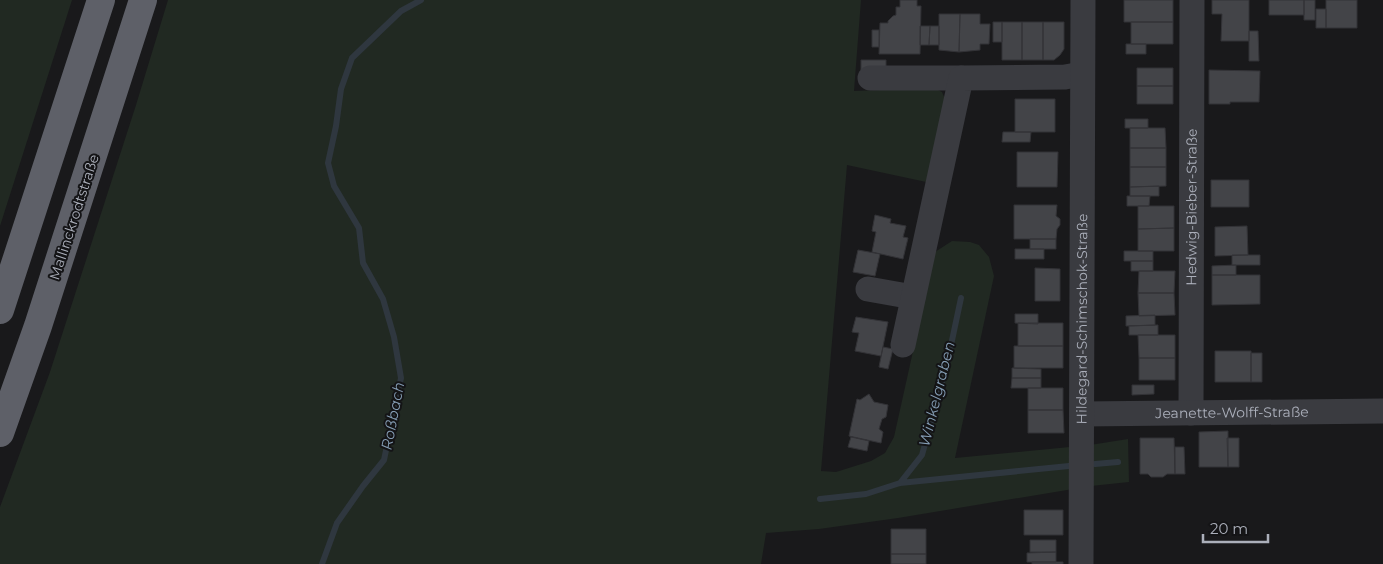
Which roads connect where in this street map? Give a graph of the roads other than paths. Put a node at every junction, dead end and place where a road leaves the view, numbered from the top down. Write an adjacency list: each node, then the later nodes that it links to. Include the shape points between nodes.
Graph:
1 (100, 0): 10 (highway)
2 (143, 0): 15 (highway, Mallinckrodtstraße)
3 (1083, 0): 5 (street, Hildegard-Schimschok-Straße)
4 (1192, 0): 13 (street, Hedwig-Bieber-Straße)
5 (1082, 74): 7 (street); 14 (street, Hildegard-Schimschok-Straße)
6 (870, 78): 7 (street)
7 (961, 78): 9 (street)
8 (868, 288): 9 (street)
9 (913, 297): 11 (street)
10 (0, 310)
11 (903, 345)
12 (1383, 411): 13 (street, Jeanette-Wolff-Straße)
13 (1191, 413): 14 (street, Jeanette-Wolff-Straße)
14 (1082, 414): 16 (street, Hildegard-Schimschok-Straße)
15 (0, 433)
16 (1081, 564)

